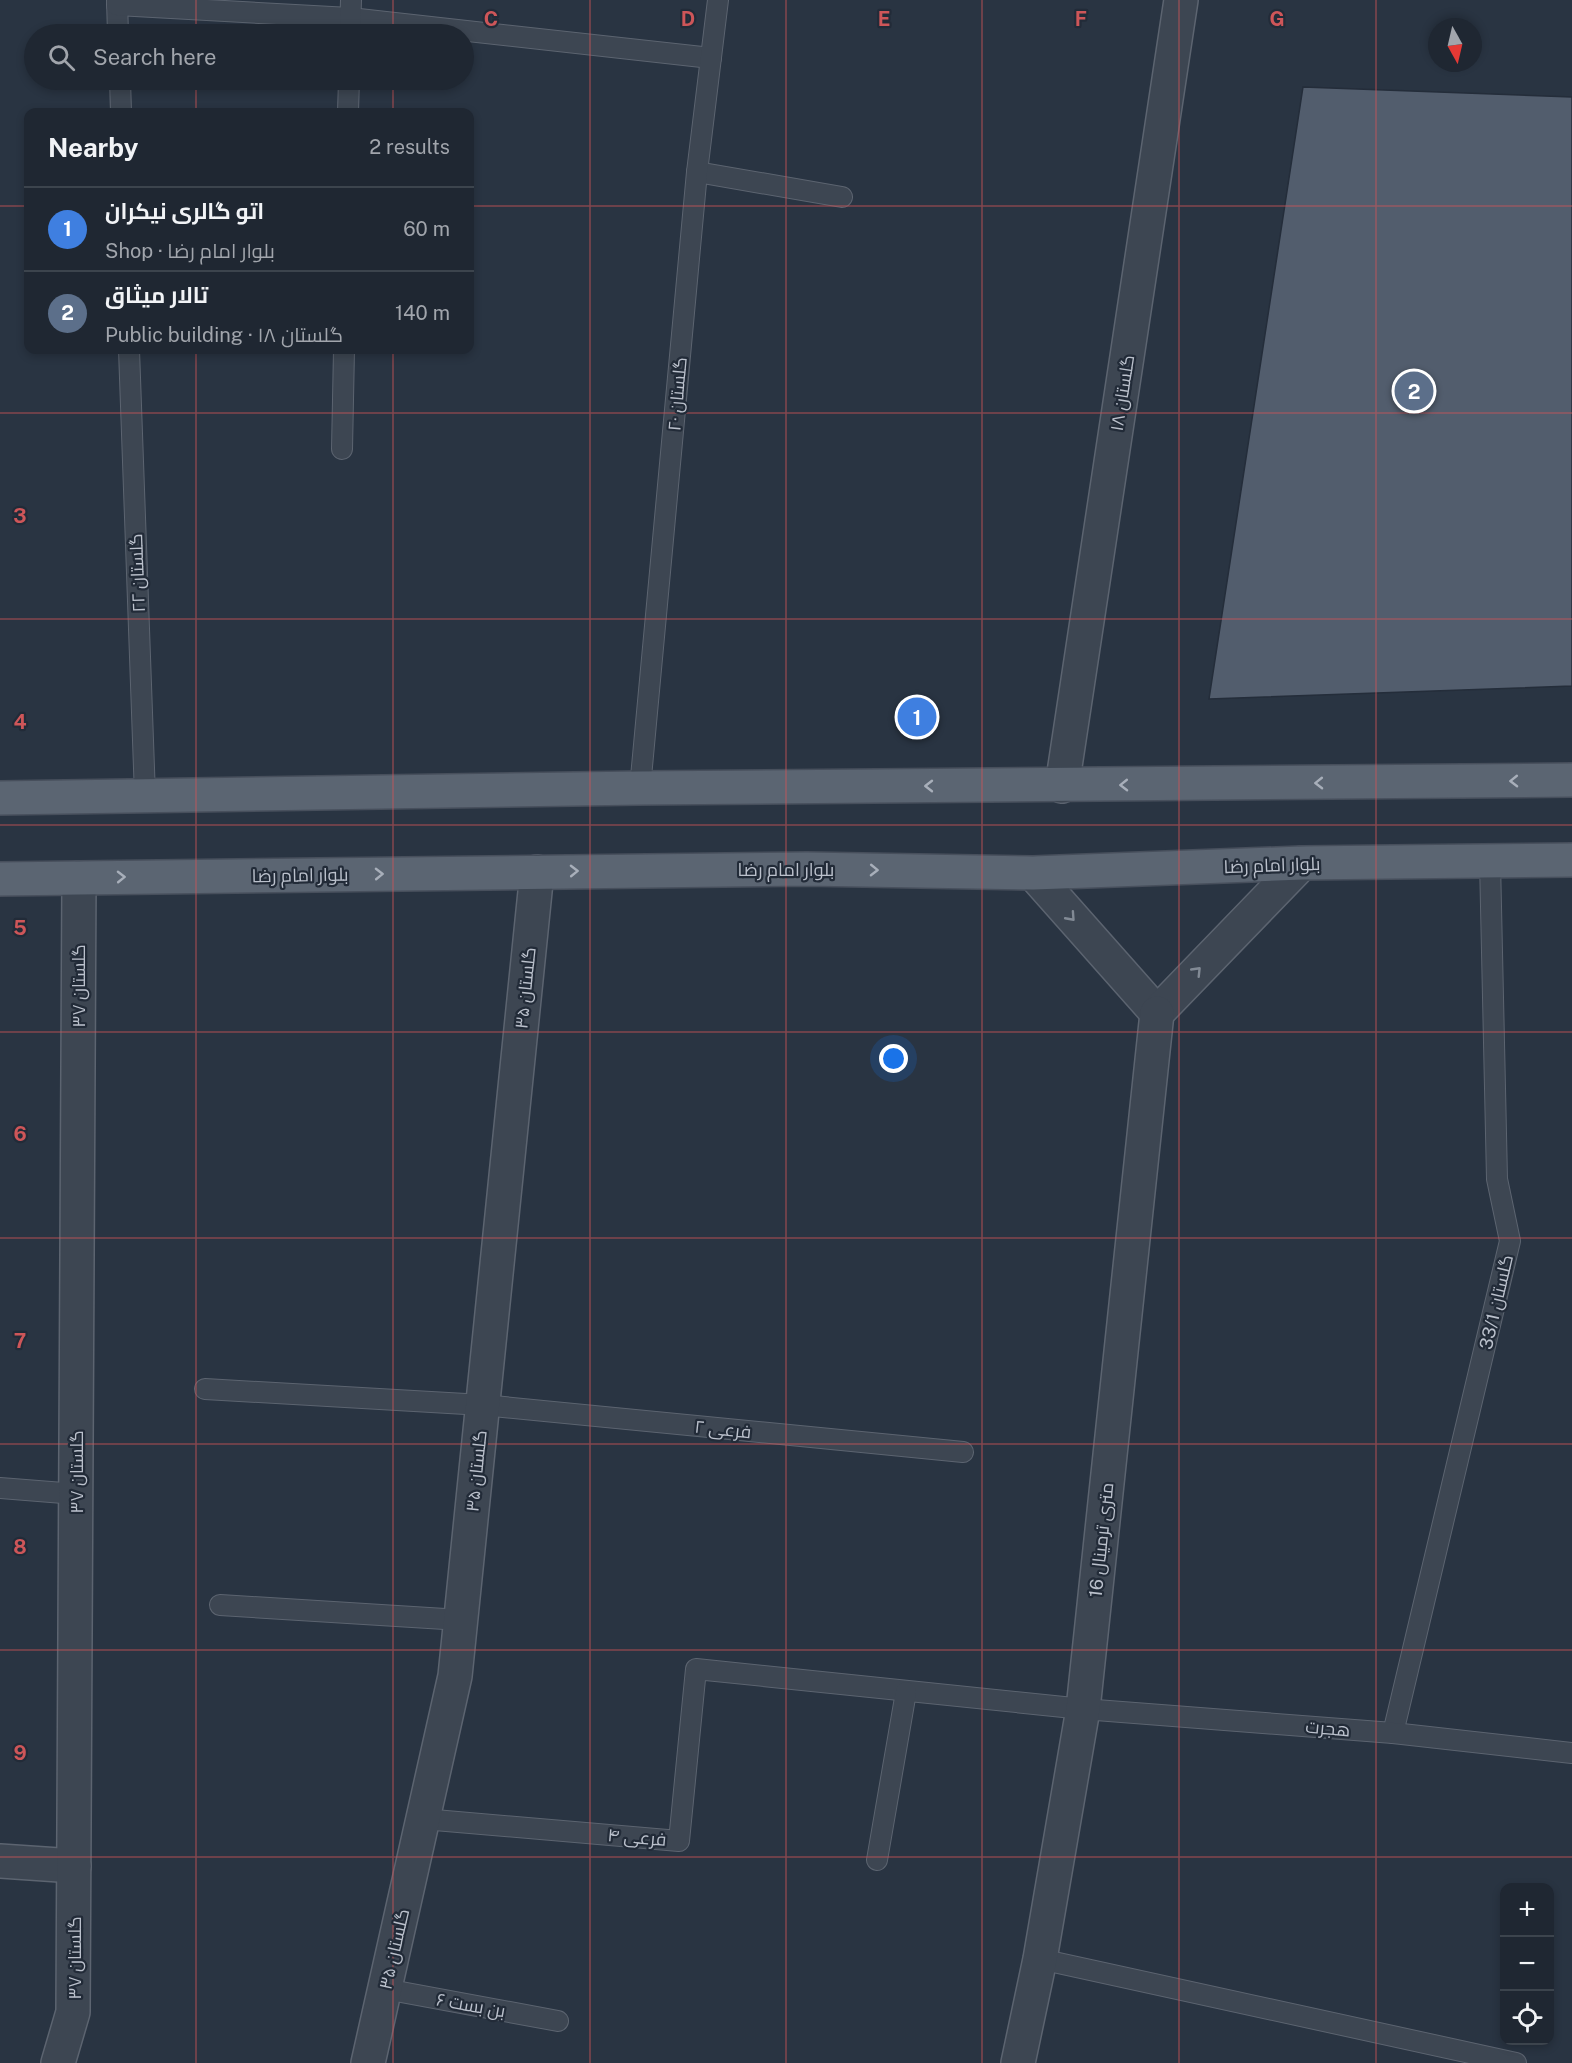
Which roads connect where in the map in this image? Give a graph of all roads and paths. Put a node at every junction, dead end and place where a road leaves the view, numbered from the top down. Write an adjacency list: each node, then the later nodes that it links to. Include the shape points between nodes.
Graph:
1 (718, 0): 8 (lane, گلستان ۲۰)
2 (1181, 0): 19 (street, گلستان ۱۸)
3 (117, 2): 4 (lane); 5 (lane)
4 (350, 17): 6 (lane)
5 (118, 24)
6 (412, 24)
7 (474, 31): 8 (lane)
8 (711, 58): 13 (lane, گلستان ۲۰)
9 (120, 90): 11 (lane)
10 (349, 90): 12 (lane)
11 (121, 108)
12 (348, 108)
13 (697, 172): 14 (lane); 20 (lane, گلستان ۲۰)
14 (843, 196)
15 (129, 354): 21 (lane, گلستان ۲۲)
16 (344, 354): 17 (lane)
17 (342, 449)
18 (1572, 780): 19 (main road, one-way to 19)
19 (1062, 786): 20 (main road, one-way to 20)
20 (640, 788): 21 (main road)
21 (144, 796): 22 (main road)
22 (0, 798)
23 (1572, 860): 24 (main road, بلوار امام رضا)
24 (1491, 861): 25 (main road, بلوار امام رضا); 41 (lane, گلستان 33/1, via 1497,1179 1510,1241)
25 (1302, 863): 27 (main road, بلوار امام رضا); 30 (street, one-way to 25)
26 (537, 872): 27 (main road, بلوار امام رضا, one-way to 27, via 807,868); 28 (main road, بلوار امام رضا, one-way to 26); 32 (street, گلستان ۳۵)
27 (1033, 873): 30 (street, one-way to 30)
28 (79, 878): 29 (main road, بلوار امام رضا); 35 (street, گلستان ۳۷)
29 (0, 879)
30 (1157, 1013): 40 (street, 16 متری ترمینال)
31 (205, 1389): 32 (lane, فرعی ۲)
32 (483, 1406): 33 (lane, فرعی ۲); 37 (street, گلستان ۳۵)
33 (963, 1452)
34 (0, 1488): 35 (lane)
35 (76, 1494): 46 (street, گلستان ۳۷)
36 (220, 1605): 37 (lane)
37 (461, 1620): 43 (street, گلستان ۳۵, via 456,1676)
38 (696, 1669): 39 (lane, هجرت); 43 (lane, فرعی ۴, via 679,1841)
39 (906, 1692): 40 (lane, هجرت); 44 (lane)
40 (1083, 1709): 41 (lane, هجرت); 47 (street, 16 متری ترمینال)
41 (1393, 1733): 42 (lane, هجرت)
42 (1572, 1753)
43 (423, 1819): 48 (street, گلستان ۳۵)
44 (878, 1860)
45 (0, 1861): 46 (street)
46 (74, 1866): 50 (street, گلستان ۳۷, via 74,2012)
47 (1040, 1959): 52 (street, 16 متری ترمینال); 53 (lane)
48 (385, 1989): 49 (lane, بن بست ۶); 51 (street, گلستان ۳۵)
49 (558, 2021)
50 (58, 2063)
51 (368, 2063)
52 (1018, 2063)
53 (1516, 2063)

